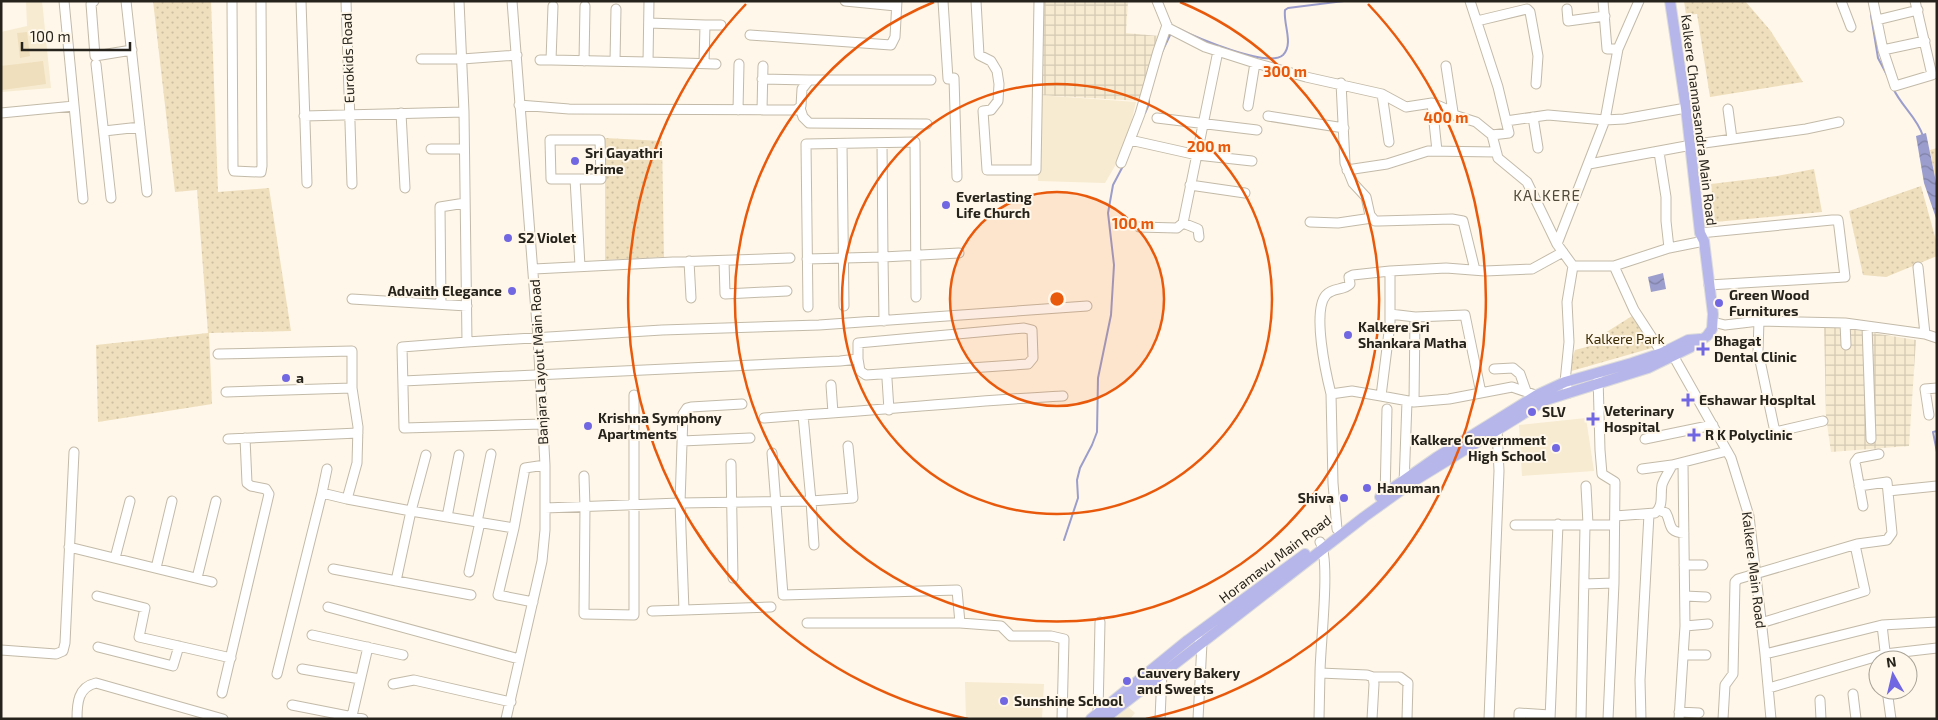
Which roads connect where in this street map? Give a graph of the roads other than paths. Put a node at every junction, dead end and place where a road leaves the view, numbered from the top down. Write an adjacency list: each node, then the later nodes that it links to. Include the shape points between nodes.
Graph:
1 (64, 1): 66 (street)
2 (94, 1): 40 (street, via 91,4 95,56)
3 (126, 1): 40 (street)
4 (232, 1): 5 (street, via 234,171 259,172 262,166)
5 (261, 1)
6 (301, 1): 78 (street)
7 (346, 1): 77 (street, Eurokids Road)
8 (459, 1): 45 (street)
9 (512, 1): 43 (street, Banjara Layout Main Road)
10 (649, 1): 32 (street)
11 (845, 1): 23 (street)
12 (943, 1): 109 (street, via 948,79 954,78)
13 (976, 1): 14 (street, via 979,55 991,61 997,70 999,84 998,101 991,110 982,111 987,170 1036,170)
14 (1039, 1)
15 (1157, 1): 36 (street)
16 (1470, 1): 31 (street)
17 (1603, 1): 29 (street)
18 (1639, 1): 39 (street)
19 (1670, 1): 69 (main road, Kalkere Channasandra Main Road)
20 (1677, 1): 97 (main road, Kalkere Channasandra Main Road)
21 (1841, 1): 35 (street)
22 (1873, 1): 30 (street)
23 (896, 4): 37 (street, via 895,37 891,45)
24 (1917, 5): 30 (street); 38 (street)
25 (553, 6): 47 (street)
26 (585, 6): 48 (street)
27 (616, 9): 49 (street)
28 (1567, 9): 29 (street, via 1568,21)
29 (1605, 16): 39 (street, via 1607,49)
30 (1877, 20): 41 (street)
31 (1477, 21): 62 (street, via 1527,9 1530,12 1538,56); 83 (street)
32 (649, 24): 33 (street); 50 (street)
33 (705, 25): 34 (street); 51 (street)
34 (721, 25)
35 (1851, 26)
36 (1170, 28): 42 (street); 93 (street)
37 (750, 34)
38 (1924, 41): 41 (street); 41 (street, via 1932,75 1895,86)
39 (1618, 49): 82 (street)
40 (132, 50): 87 (street)
41 (1883, 50)
42 (1218, 51): 52 (street); 84 (street)
43 (517, 55): 45 (street); 65 (street, Banjara Layout Main Road)
44 (421, 59): 45 (street)
45 (462, 59): 73 (street)
46 (540, 60): 47 (street)
47 (551, 60): 48 (street)
48 (584, 60): 49 (street)
49 (615, 62): 50 (street)
50 (648, 62): 51 (street)
51 (704, 63): 54 (street)
52 (1255, 63): 61 (street); 67 (street)
53 (96, 64): 90 (street)
54 (716, 64)
55 (739, 64): 71 (street)
56 (763, 66): 58 (street)
57 (1446, 66): 74 (street)
58 (762, 79): 59 (street); 72 (street)
59 (809, 80): 60 (street); 68 (street, via 802,89)
60 (931, 80)
61 (1341, 84): 63 (street); 88 (street)
62 (1536, 84)
63 (1382, 94): 64 (street, via 1406,107); 94 (street)
64 (1432, 103): 74 (street); 101 (street)
65 (519, 105): 71 (street, via 569,109); 141 (street, Banjara Layout Main Road)
66 (74, 106): 76 (street); 118 (street)
67 (1248, 106)
68 (800, 108): 72 (street); 86 (street, via 809,123)
69 (1686, 108): 82 (street); 97 (main road, Kalkere Channasandra Main Road)
70 (1728, 109): 92 (street)
71 (738, 110): 72 (street)
72 (762, 110)
73 (464, 112): 75 (street); 100 (street)
74 (1453, 112): 91 (street, via 1476,122)
75 (402, 113): 77 (street); 114 (street)
76 (1, 114)
77 (350, 114): 78 (street); 112 (street, Eurokids Road)
78 (304, 116): 111 (street)
79 (1268, 116): 88 (street)
80 (1533, 117): 82 (street, via 1548,115); 83 (street); 98 (street)
81 (1157, 118): 84 (street)
82 (1606, 120): 107 (street)
83 (1506, 121): 91 (street, via 1509,133)
84 (1203, 122): 89 (street); 104 (street)
85 (1839, 122): 92 (street)
86 (927, 124)
87 (140, 127): 90 (street); 115 (street)
88 (1344, 128): 108 (street)
89 (1257, 130)
90 (104, 131): 117 (street)
91 (1492, 135): 102 (street)
92 (1732, 139): 97 (street)
93 (1133, 141): 104 (street); 106 (street)
94 (1389, 142)
95 (882, 143): 96 (street); 130 (street, via 915,142); 132 (street)
96 (842, 144): 131 (street); 134 (street, via 806,144)
97 (1694, 145): 103 (street); 124 (main road, Kalkere Channasandra Main Road)
98 (1538, 148)
99 (431, 149): 100 (street)
100 (464, 149): 119 (street)
101 (1437, 151): 102 (street); 108 (street, via 1419,153 1388,164)
102 (1496, 152): 126 (street, via 1498,158 1527,182)
103 (1659, 152): 107 (street); 127 (street)
104 (1196, 155): 105 (street); 113 (street)
105 (1252, 161)
106 (1121, 163)
107 (1589, 164): 126 (street)
108 (1347, 170): 120 (street, via 1355,186 1366,197)
109 (957, 177)
110 (575, 179): 110 (street, via 551,179 550,140 600,140 601,178); 137 (street)
111 (307, 183)
112 (352, 184)
113 (1190, 185): 116 (street); 122 (street)
114 (405, 188)
115 (147, 192)
116 (1245, 193)
117 (111, 198)
118 (83, 199)
119 (466, 203): 149 (street, via 440,207); 150 (street)
120 (1372, 218): 121 (street); 142 (street, via 1379,221 1460,219 1465,225)
121 (1310, 222)
122 (1183, 223): 123 (street, via 1177,228); 125 (street, via 1198,229)
123 (1139, 226)
124 (1704, 235): 127 (street); 144 (main road, Kalkere Channasandra Main Road); 144 (street, via 1838,220 1845,277)
125 (1199, 237)
126 (1557, 244): 128 (street)
127 (1669, 248): 139 (street)
128 (1563, 252): 138 (street); 142 (street, via 1532,269)
129 (959, 253): 130 (street)
130 (915, 255): 132 (street); 146 (street)
131 (843, 257): 132 (street); 134 (street); 151 (street)
132 (883, 257): 156 (street)
133 (790, 258): 136 (street)
134 (808, 259): 153 (street)
135 (689, 261): 136 (street); 137 (street); 147 (street)
136 (724, 261): 145 (street, via 725,294)
137 (580, 266): 141 (street)
138 (1573, 266): 139 (street); 174 (street, via 1567,302 1570,342)
139 (1614, 266): 166 (street, Kalkere Main Road, via 1634,310)
140 (1918, 267): 161 (street)
141 (534, 269): 162 (street, Banjara Layout Main Road)
142 (1475, 270): 143 (street)
143 (1390, 271): 154 (street); 182 (street, via 1353,274 1347,287 1334,288 1320,303 1322,354)
144 (1709, 285): 158 (main road, Kalkere Channasandra Main Road)
145 (787, 291)
146 (916, 297)
147 (692, 298)
148 (352, 299): 149 (street)
149 (441, 303): 150 (street)
150 (467, 306): 164 (street)
151 (844, 306)
152 (1087, 306): 156 (street)
153 (808, 307)
154 (1390, 314): 155 (street); 186 (street)
155 (1415, 316): 183 (street, via 1466,315); 188 (street)
156 (884, 321): 162 (street)
157 (1759, 321): 158 (street, via 1725,325); 159 (street); 196 (street, via 1758,351 1775,432)
158 (1713, 322): 166 (main road, via 1709,334 1691,347)
159 (1845, 322): 160 (street); 165 (street)
160 (1867, 326): 161 (street); 205 (street)
161 (1925, 334): 163 (street)
162 (538, 338): 164 (street); 171 (street, Banjara Layout Main Road)
163 (1937, 338)
164 (467, 342): 173 (street, via 402,346)
165 (1846, 345)
166 (1668, 353): 170 (main road, Horamavu Main Road); 175 (main road, Horamavu Main Road, via 1648,368); 198 (street, Kalkere Main Road)
167 (218, 354): 177 (street, via 352,351)
168 (858, 359): 168 (street, via 858,343 1024,328 1032,330 1033,358 1028,364 866,375 860,371); 171 (street)
169 (1494, 369): 179 (street, via 1513,368 1520,374)
170 (1598, 372): 174 (main road, Horamavu Main Road); 175 (street)
171 (539, 376): 173 (street); 197 (street, Banjara Layout Main Road)
172 (886, 379): 191 (street)
173 (402, 381): 197 (street, via 404,428)
174 (1566, 382): 181 (street); 187 (main road, Horamavu Main Road)
175 (1599, 384): 181 (main road, Horamavu Main Road); 245 (street, via 1602,474 1615,482)
176 (831, 385): 192 (street)
177 (352, 388): 180 (street); 200 (street)
178 (1937, 388): 194 (street, via 1925,389)
179 (1526, 391): 183 (street, via 1512,387); 187 (street)
180 (226, 392)
181 (1569, 393): 187 (main road, Horamavu Main Road)
182 (1331, 394): 186 (street, via 1352,391); 251 (street)
183 (1481, 394): 188 (street)
184 (634, 395): 237 (street)
185 (1063, 396): 191 (street)
186 (1381, 396): 188 (street)
187 (1542, 397): 199 (main road, Horamavu Main Road); 222 (main road, Horamavu Main Road)
188 (1411, 401): 222 (street)
189 (742, 404): 206 (street, via 687,408 683,414)
190 (1387, 409): 228 (street)
191 (889, 410): 192 (street)
192 (833, 413): 193 (street)
193 (803, 415): 195 (street); 234 (street)
194 (1928, 415)
195 (764, 418)
196 (1824, 421)
197 (542, 424): 217 (street, Banjara Layout Main Road)
198 (1713, 425): 203 (street); 208 (street, Kalkere Main Road)
199 (1497, 429): 222 (main road, Horamavu Main Road); 332 (street, via 1499,471)
200 (358, 433): 201 (street); 229 (street, via 357,463)
201 (245, 438): 204 (street); 300 (street, via 248,483 268,490 269,496)
202 (750, 438): 206 (street)
203 (1645, 438)
204 (228, 439)
205 (1871, 439)
206 (682, 441): 236 (street)
207 (848, 446): 234 (street, via 853,498)
208 (1728, 451): 215 (street); 263 (street, Kalkere Main Road, via 1749,516)
209 (74, 452): 256 (street)
210 (491, 454): 246 (street)
211 (772, 454): 233 (street)
212 (1879, 454): 224 (street, via 1856,459)
213 (426, 455): 242 (street)
214 (459, 455): 244 (street)
215 (1683, 463): 218 (street); 252 (street)
216 (731, 464): 235 (street)
217 (544, 465): 240 (street, Banjara Layout Main Road); 250 (street, via 525,468)
218 (1672, 465): 219 (street); 241 (street, via 1662,485)
219 (1642, 469)
220 (327, 470): 227 (street)
221 (584, 476): 239 (street)
222 (1404, 483): 228 (main road, Horamavu Main Road)
223 (1586, 486): 249 (street)
224 (1859, 486): 226 (street, via 1887,482); 238 (street)
225 (1937, 486): 226 (street)
226 (1888, 491): 255 (street, via 1890,537)
227 (322, 493): 229 (street); 306 (street)
228 (1385, 497): 251 (main road, Horamavu Main Road); 254 (main road, Horamavu Main Road)
229 (347, 499): 242 (street)
230 (130, 501): 257 (street)
231 (172, 501): 260 (street)
232 (216, 501): 264 (street)
233 (776, 501): 234 (street); 235 (street); 282 (street, via 783,596 957,590)
234 (811, 501): 253 (street)
235 (732, 502): 236 (street); 265 (street)
236 (680, 503): 237 (street); 277 (street)
237 (635, 505): 239 (street); 239 (street, via 634,615 584,614)
238 (1862, 506)
239 (585, 507): 240 (street)
240 (545, 508): 274 (street, Banjara Layout Main Road, via 542,562)
241 (1659, 510): 243 (street); 252 (street, via 1666,513 1672,530)
242 (412, 511): 244 (street); 266 (street)
243 (1649, 514): 245 (street); 336 (street, via 1640,680)
244 (447, 517): 246 (street)
245 (1614, 521): 249 (street); 268 (street)
246 (478, 522): 250 (street); 262 (street)
247 (1558, 524): 248 (street); 249 (street); 321 (street)
248 (1515, 525)
249 (1587, 525): 269 (street)
250 (514, 528): 274 (street, via 498,595)
251 (1337, 529): 254 (main road, Horamavu Main Road)
252 (1684, 533): 258 (street)
253 (814, 545)
254 (1322, 545): 288 (main road, Horamavu Main Road); 305 (street)
255 (1855, 545): 263 (street); 283 (street, via 1865,591)
256 (69, 547): 257 (street); 293 (street, via 65,643 62,650 56,654)
257 (115, 558): 260 (street)
258 (1684, 565): 259 (street); 272 (street)
259 (1703, 565)
260 (156, 568): 264 (street)
261 (333, 569): 266 (street)
262 (469, 572)
263 (1755, 575): 283 (street, Kalkere Main Road); 337 (street, via 1735,582 1733,674 1725,685)
264 (197, 578): 267 (street)
265 (733, 578)
266 (396, 581): 270 (street)
267 (212, 582)
268 (1614, 583): 269 (street); 335 (street)
269 (1584, 584): 334 (street)
270 (471, 595)
271 (97, 596): 289 (street, via 146,608 139,636)
272 (1684, 596): 273 (street); 286 (street)
273 (1706, 597)
274 (533, 602): 301 (street, Banjara Layout Main Road)
275 (771, 606): 277 (street)
276 (328, 607): 301 (street)
277 (684, 610): 278 (street)
278 (652, 611)
279 (1100, 622): 320 (street)
280 (1937, 622): 285 (street)
281 (807, 623): 282 (street)
282 (960, 623): 326 (street, via 1001,626 1011,636 1064,639)
283 (1761, 623): 296 (street, Kalkere Main Road)
284 (1708, 624): 286 (street)
285 (1882, 625): 294 (street); 296 (street)
286 (1684, 626): 298 (street)
287 (312, 635): 291 (street)
288 (1198, 639): 304 (main road, Horamavu Main Road); 320 (main road, Horamavu Main Road); 328 (street)
289 (179, 646): 290 (street, via 173,666); 300 (street)
290 (98, 647)
291 (368, 647): 297 (street); 308 (street)
292 (1937, 648): 295 (street)
293 (1, 650)
294 (1885, 650)
295 (1918, 651)
296 (1765, 654): 310 (street, Kalkere Main Road)
297 (402, 655)
298 (1683, 655): 299 (street); 318 (street)
299 (1706, 655)
300 (231, 658): 311 (street)
301 (519, 659): 315 (street, Banjara Layout Main Road)
302 (1868, 662): 310 (street)
303 (302, 669): 308 (street)
304 (1162, 673): 320 (main road, Horamavu Main Road); 327 (street)
305 (1320, 673): 307 (street); 329 (street)
306 (277, 674)
307 (1373, 678): 330 (street); 331 (street, via 1400,677 1408,683)
308 (360, 679): 319 (street)
309 (393, 684): 315 (street, via 414,680)
310 (1768, 688): 338 (street, Kalkere Main Road)
311 (222, 693)
312 (1853, 694): 340 (street)
313 (1820, 700): 339 (street)
314 (1888, 700): 341 (street)
315 (511, 702): 325 (street, Banjara Layout Main Road)
316 (292, 705): 319 (street)
317 (1699, 713): 318 (street)
318 (1679, 715)
319 (352, 716): 324 (street)
320 (1098, 717)
321 (1550, 717): 333 (street, via 1519,713)
322 (77, 719): 323 (street, via 83,689 96,682)
323 (223, 719)
324 (364, 719)
325 (506, 719)
326 (1062, 719)
327 (1160, 719)
328 (1198, 719)
329 (1319, 719)
330 (1372, 719)
331 (1407, 719)
332 (1489, 719)
333 (1519, 719)
334 (1581, 719)
335 (1608, 719)
336 (1641, 719)
337 (1723, 719)
338 (1771, 719)
339 (1822, 719)
340 (1856, 719)
341 (1891, 719)

